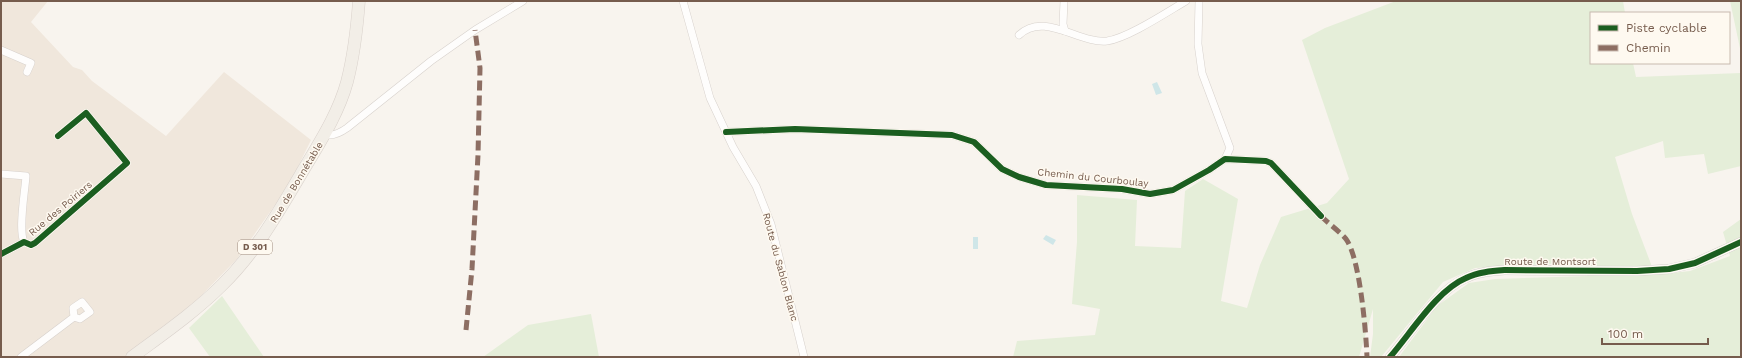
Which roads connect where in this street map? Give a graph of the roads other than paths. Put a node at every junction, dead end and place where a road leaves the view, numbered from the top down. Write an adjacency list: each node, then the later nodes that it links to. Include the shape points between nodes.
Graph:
1 (358, 1): 12 (main road, Rue de Bonnétable / D 301, via 355,43 347,83)
2 (523, 1): 12 (street, via 474,30 431,61 340,133 328,136)
3 (683, 1): 11 (street, Route du Sablon Blanc, via 710,98)
4 (1064, 1): 7 (street)
5 (1186, 1): 7 (street, via 1151,22 1108,41 1098,41)
6 (1199, 1): 14 (street, via 1198,44 1202,73 1230,148)
7 (1064, 30): 8 (street, via 1038,26)
8 (1019, 34)
9 (1, 50): 10 (street, via 31,63)
10 (26, 72)
11 (726, 132): 14 (street, Chemin du Courboulay, via 795,129 952,135 974,142 1002,169 1019,178 1046,185 1122,189 1150,194 1173,190); 23 (street, Route du Sablon Blanc, via 756,186 771,224)
12 (324, 134): 22 (main road, Rue de Bonnétable / D 301, via 251,252 222,285)
13 (58, 136): 17 (street, Rue des Poiriers, via 86,113 127,163 41,239 31,245)
14 (1225, 159): 16 (street, via 1271,163)
15 (1, 174): 17 (street, via 26,176 22,229)
16 (1321, 216)
17 (24, 242): 19 (street, Rue des Poiriers)
18 (1741, 242): 24 (street, Route de Montsort, via 1695,264 1669,269 1505,270 1467,277 1442,294)
19 (1, 254)
20 (74, 318): 21 (street)
21 (21, 357)
22 (132, 357)
23 (804, 357)
24 (1390, 357)

